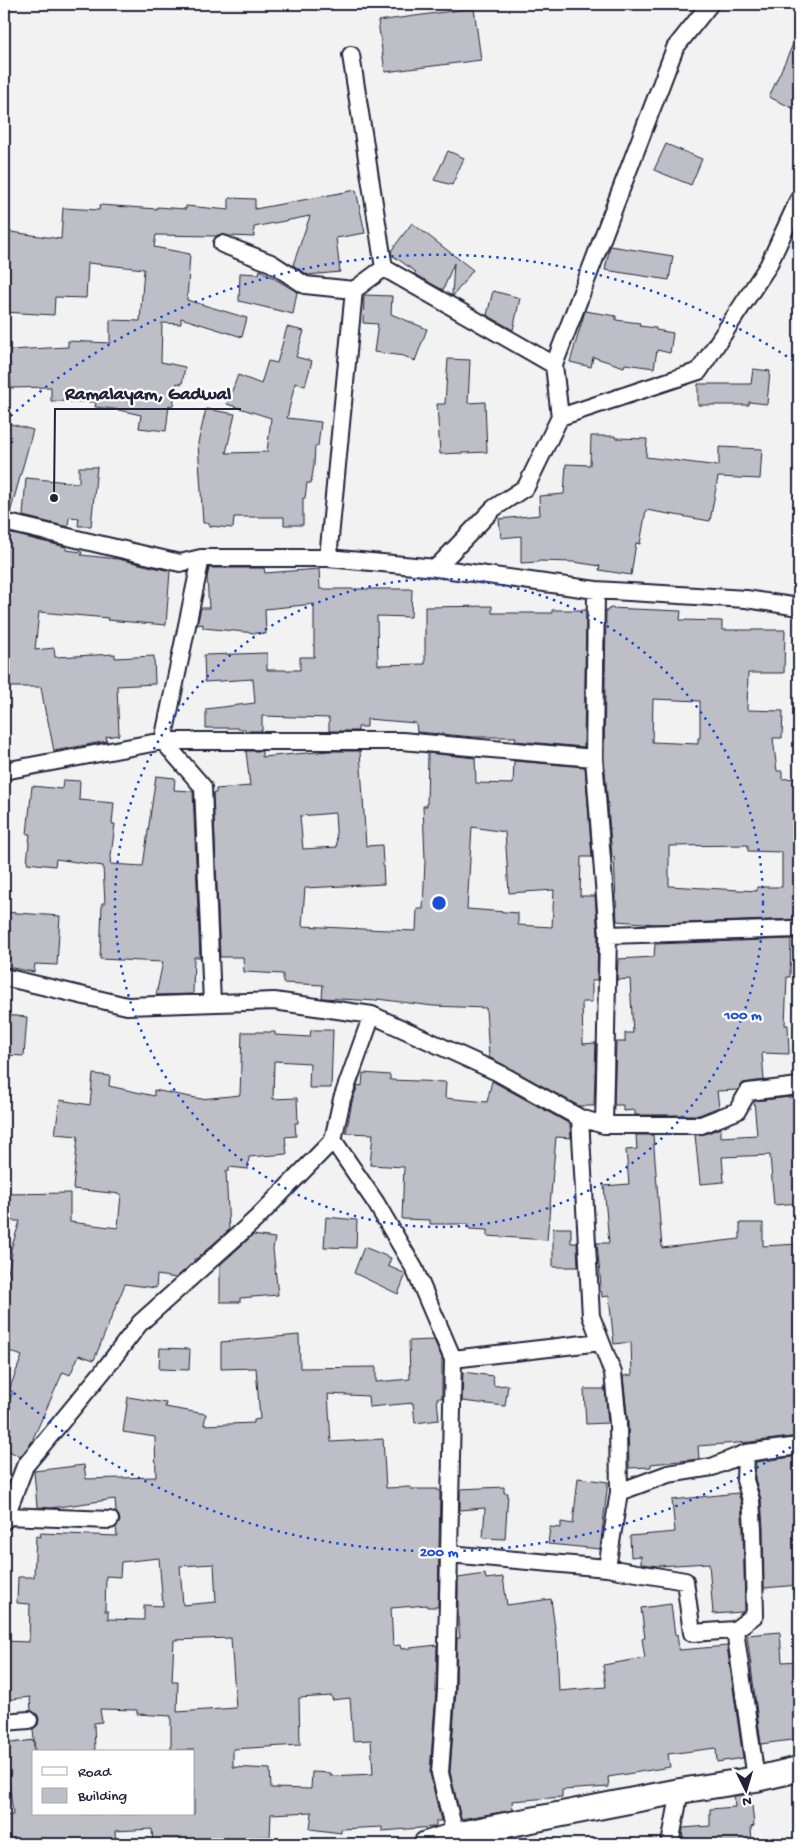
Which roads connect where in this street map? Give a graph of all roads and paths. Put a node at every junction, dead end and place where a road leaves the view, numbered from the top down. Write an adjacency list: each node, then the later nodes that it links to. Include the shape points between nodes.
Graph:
1 (710, 4): 7 (street, via 676,48)
2 (350, 55): 5 (street)
3 (799, 198): 8 (street, via 768,266 698,371)
4 (222, 244): 6 (street, via 271,264 305,285)
5 (384, 268): 6 (street); 7 (street)
6 (354, 290): 11 (street)
7 (554, 365): 8 (street)
8 (560, 417): 12 (street, via 526,487 494,508)
9 (4, 522): 10 (street, via 180,563)
10 (201, 558): 11 (street); 15 (street)
11 (328, 558): 12 (street)
12 (436, 568): 13 (street)
13 (596, 590): 14 (street, via 746,599); 16 (street)
14 (799, 607)
15 (163, 741): 16 (street, via 402,741); 17 (street); 21 (street, via 203,787)
16 (594, 758): 19 (street)
17 (4, 771)
18 (799, 929): 19 (street)
19 (608, 935): 25 (street)
20 (4, 977): 21 (street, via 126,1006)
21 (212, 1003): 22 (street, via 274,1001)
22 (372, 1015): 24 (street, via 497,1072); 26 (street, via 342,1099)
23 (799, 1086): 25 (street, via 748,1092 738,1111 701,1125)
24 (580, 1118): 25 (street); 27 (street, via 591,1316)
25 (604, 1125)
26 (333, 1140): 28 (street, via 376,1203 414,1268); 32 (street, via 256,1219 140,1323 25,1466)
27 (601, 1342): 28 (street); 31 (street, via 613,1373)
28 (453, 1359): 34 (street)
29 (799, 1446): 30 (street)
30 (746, 1453): 31 (street, via 712,1468 668,1474); 36 (street, via 745,1480 751,1500 753,1529 754,1615)
31 (619, 1492): 35 (street)
32 (5, 1518): 33 (street)
33 (110, 1520)
34 (449, 1554): 35 (street); 42 (street, via 446,1690 440,1773)
35 (607, 1568): 36 (street, via 685,1581 692,1633)
36 (735, 1630): 40 (street)
37 (29, 1720): 38 (street)
38 (4, 1722)
39 (799, 1770): 40 (main road)
40 (756, 1779): 41 (main road)
41 (680, 1791): 42 (main road); 44 (street)
42 (455, 1835): 43 (main road)
43 (426, 1844)
44 (670, 1844)

